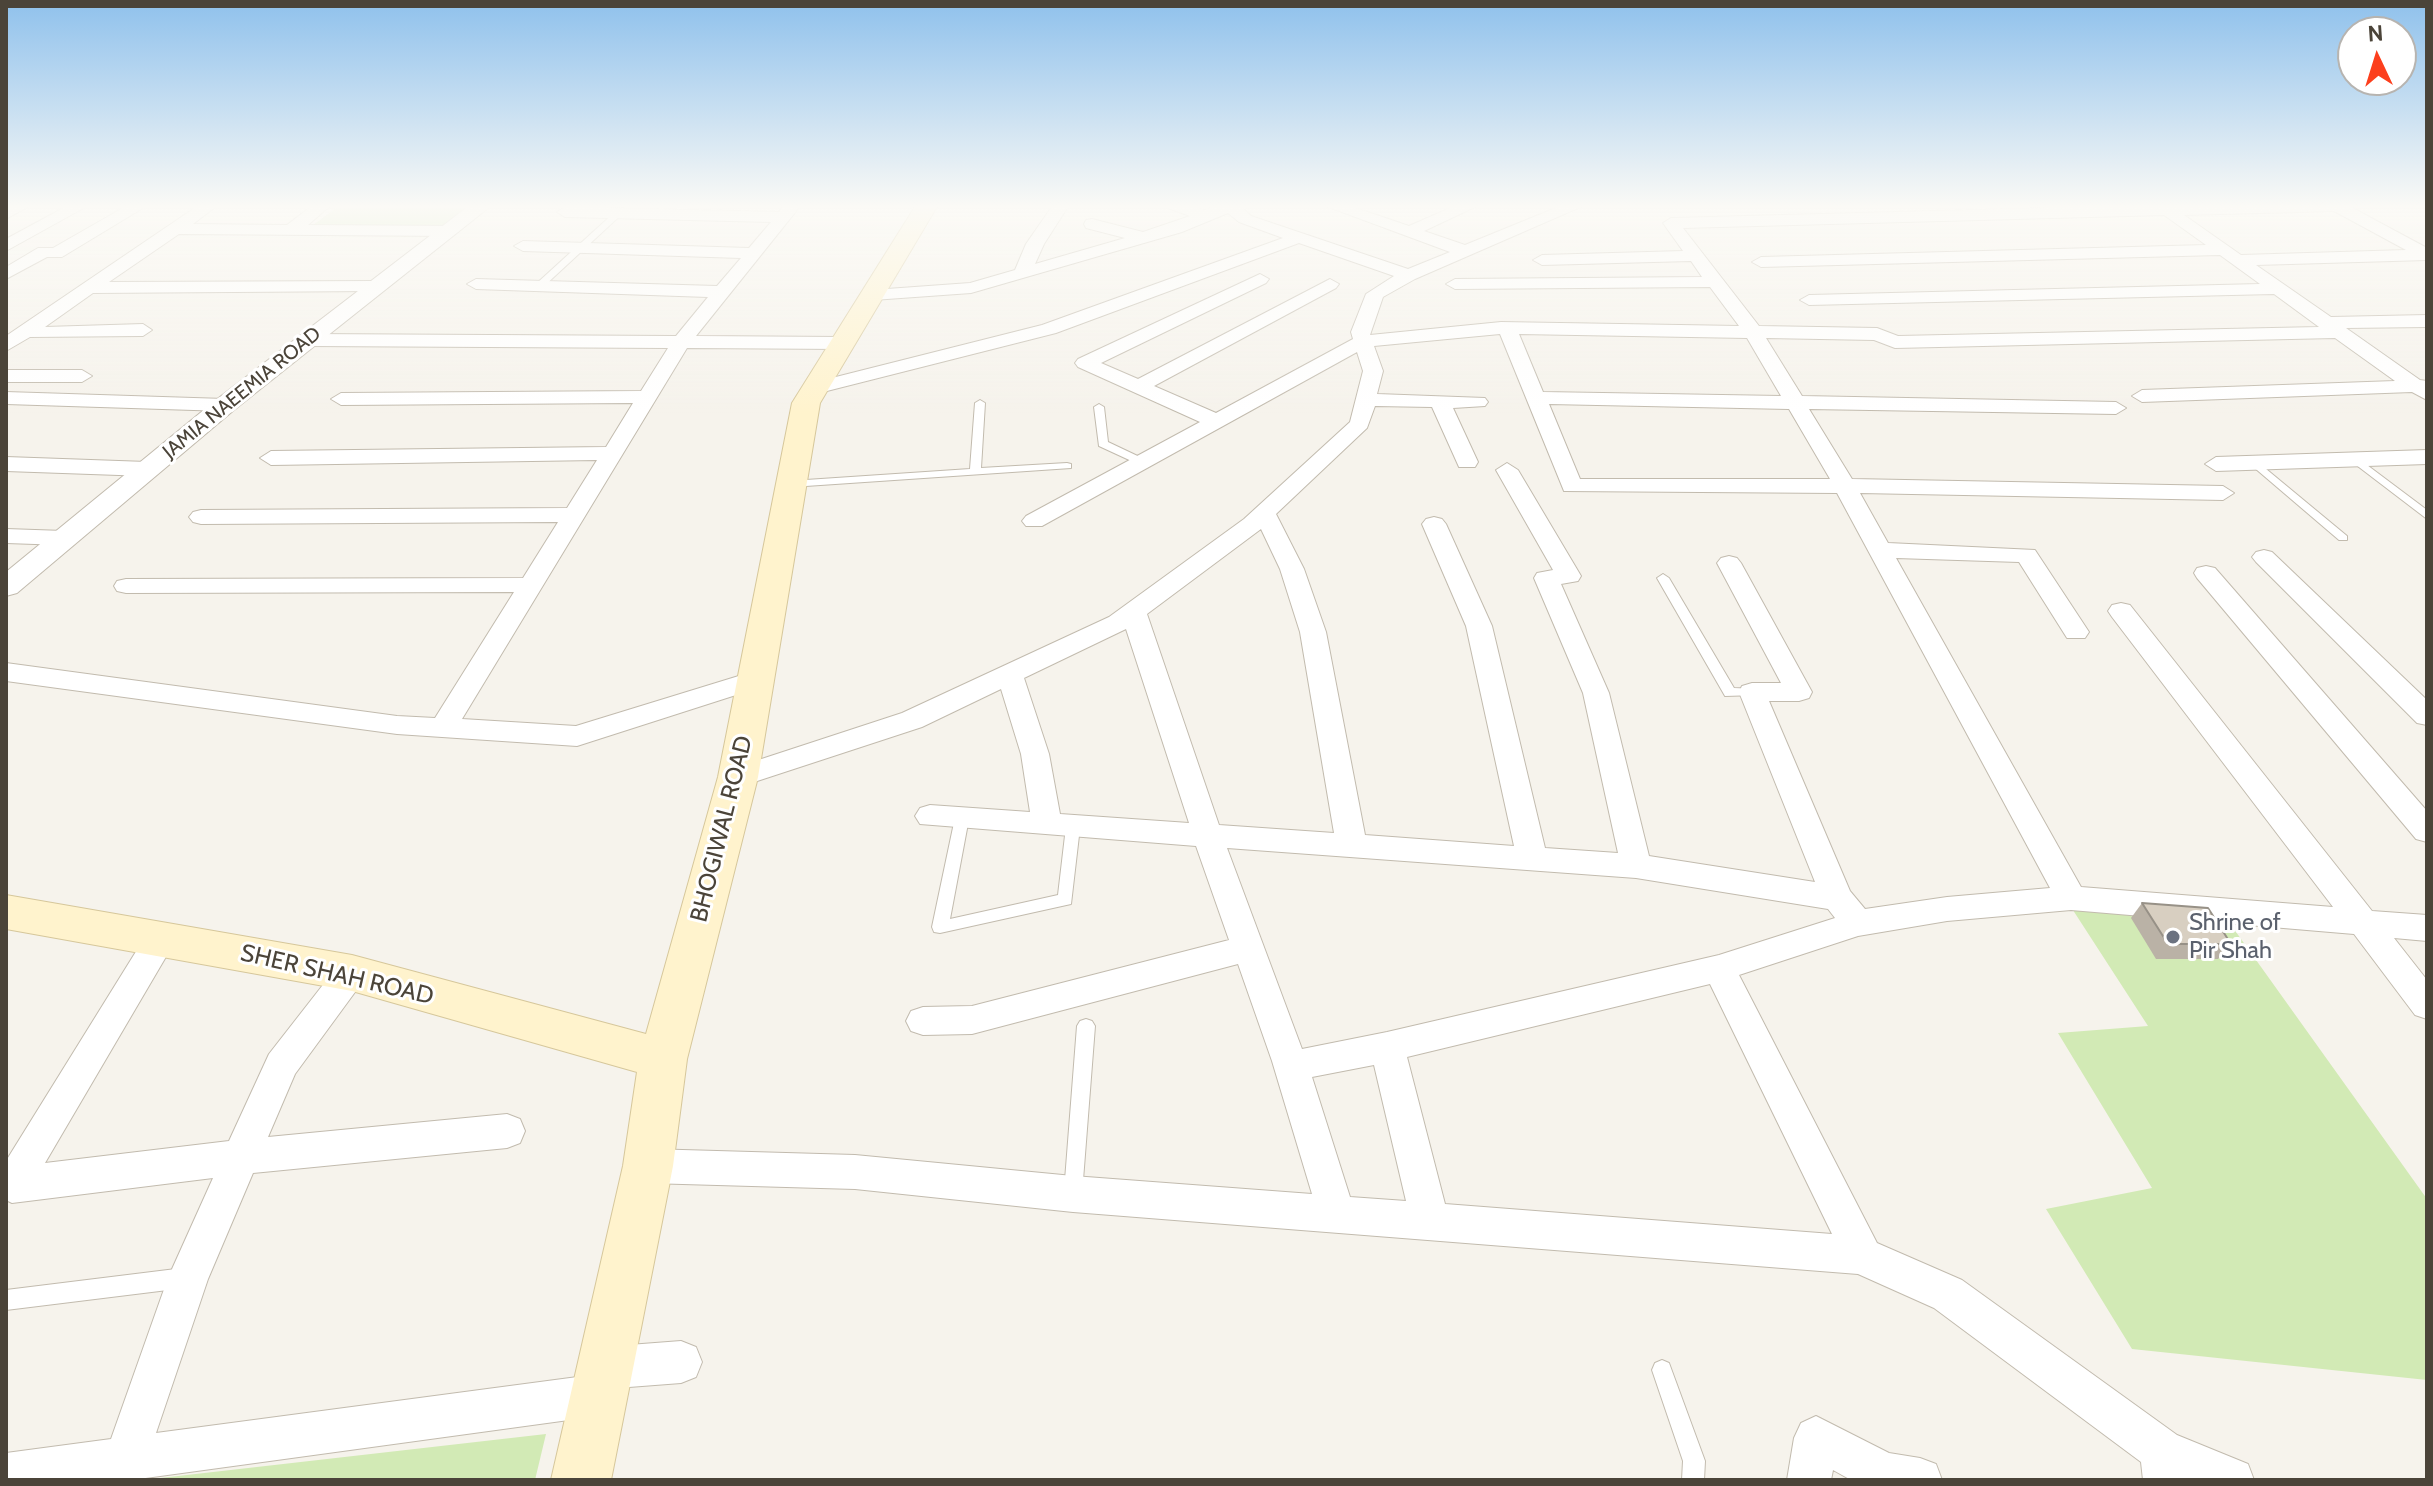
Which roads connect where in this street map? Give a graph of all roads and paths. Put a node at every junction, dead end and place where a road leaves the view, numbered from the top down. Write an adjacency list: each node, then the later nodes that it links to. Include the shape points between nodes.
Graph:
1 (110, 274): 18 (street)
2 (391, 274): 16 (street, JAMIA NAEEMIA ROAD)
3 (552, 274): 17 (lane)
4 (736, 274): 20 (street)
5 (885, 274): 21 (main road, BHOGIWAL ROAD)
6 (1017, 274): 21 (street, via 971,288)
7 (1199, 274): 37 (street, via 1049,329)
8 (1709, 274): 12 (street)
9 (2257, 274): 19 (street)
10 (1409, 275): 30 (street, via 1375,294 1360,332)
11 (1260, 279): 36 (street, via 1085,363)
12 (1715, 282): 15 (street); 28 (street)
13 (476, 284): 17 (street)
14 (1330, 284): 36 (street)
15 (1455, 284)
16 (375, 286): 18 (street); 29 (street, JAMIA NAEEMIA ROAD)
17 (539, 286): 20 (street)
18 (90, 288): 27 (street)
19 (2278, 289): 22 (street); 25 (street)
20 (722, 292): 31 (street)
21 (873, 295): 32 (main road, BHOGIWAL ROAD)
22 (1809, 300)
23 (2427, 321): 25 (street)
24 (1507, 328): 28 (street); 30 (street); 42 (street)
25 (2333, 328): 28 (street, via 1895,342 1877,334); 38 (street)
26 (143, 330): 27 (street)
27 (26, 331): 33 (street)
28 (1753, 332): 47 (street)
29 (308, 340): 31 (street); 49 (street, JAMIA NAEEMIA ROAD)
30 (1363, 341): 44 (street, via 1373,371); 52 (street)
31 (681, 342): 32 (street); 40 (street)
32 (843, 343): 37 (main road, BHOGIWAL ROAD)
33 (6, 345)
34 (6, 376): 35 (street)
35 (82, 376)
36 (1138, 387): 52 (street)
37 (815, 388): 66 (main road, BHOGIWAL ROAD, via 806,403)
38 (2423, 389): 39 (street)
39 (2142, 396)
40 (647, 397): 43 (street); 53 (street)
41 (6, 398): 49 (street)
42 (1535, 398): 47 (street); 67 (street, via 1572,486)
43 (341, 399)
44 (1365, 400): 45 (street); 69 (street, via 1360,424)
45 (1440, 402): 46 (street); 58 (street)
46 (1478, 402)
47 (1795, 402): 51 (street); 67 (street)
48 (980, 403): 65 (lane)
49 (225, 405): 63 (street, JAMIA NAEEMIA ROAD)
50 (1099, 407): 57 (lane, via 1103,444)
51 (2116, 408)
52 (1216, 421): 57 (street)
53 (612, 453): 55 (street); 70 (street)
54 (2427, 457): 56 (street)
55 (271, 458)
56 (2355, 459): 59 (street); 71 (lane)
57 (1142, 462): 73 (street)
58 (1467, 462)
59 (2254, 462): 61 (street); 77 (lane)
60 (6, 464): 63 (street)
61 (2216, 464)
62 (1067, 466): 65 (lane)
63 (147, 469): 76 (street, JAMIA NAEEMIA ROAD)
64 (1507, 470): 103 (street, via 1569,576 1546,578 1596,693)
65 (975, 472): 66 (lane)
66 (791, 484): 91 (main road, BHOGIWAL ROAD)
67 (1845, 486): 68 (street); 78 (street)
68 (2223, 493)
69 (1264, 512): 86 (street); 101 (street, via 1292,569 1313,632)
70 (574, 515): 72 (street); 83 (street)
71 (2427, 516)
72 (201, 517)
73 (1034, 521)
74 (1434, 524): 102 (street, via 1479,626)
75 (6, 536): 76 (street)
76 (64, 538): 85 (street, JAMIA NAEEMIA ROAD)
77 (2343, 538)
78 (1879, 550): 88 (street, via 2027,555); 104 (street)
79 (2264, 557): 93 (street)
80 (1729, 563): 92 (street, via 1799,692)
81 (2206, 573): 99 (street)
82 (1663, 578): 92 (lane, via 1730,693)
83 (530, 585): 84 (street); 94 (street)
84 (126, 586)
85 (6, 587)
86 (1133, 611): 90 (street); 100 (street)
87 (2121, 611): 107 (street)
88 (2076, 632)
89 (6, 672): 94 (street)
90 (1010, 674): 95 (street, via 912,720); 98 (street)
91 (755, 680): 94 (street, via 577,736); 95 (main road, BHOGIWAL ROAD)
92 (1752, 692): 105 (street)
93 (2427, 716)
94 (443, 728)
95 (738, 777): 117 (main road, BHOGIWAL ROAD)
96 (930, 816): 97 (street)
97 (962, 818): 98 (street); 98 (lane, via 940,927 1065,900)
98 (1060, 826): 100 (street)
99 (2427, 831)
100 (1208, 837): 101 (street); 110 (street)
101 (1351, 843): 102 (street)
102 (1532, 858): 103 (street)
103 (1636, 866): 105 (street)
104 (2071, 898): 105 (street, via 1947,909); 107 (street)
105 (1847, 910): 111 (street)
106 (6, 912): 109 (main road, SHER SHAH ROAD)
107 (2361, 921): 108 (street); 113 (street)
108 (2427, 928)
109 (161, 938): 112 (main road, SHER SHAH ROAD); 120 (street, via 12,1185)
110 (1248, 948): 114 (street, via 972,1020); 118 (street)
111 (1719, 968): 116 (street); 125 (street)
112 (352, 973): 117 (main road, SHER SHAH ROAD); 120 (street, via 281,1065)
113 (2427, 1005)
114 (923, 1021)
115 (1086, 1026): 122 (lane)
116 (1387, 1047): 118 (street, via 1291,1066); 124 (street)
117 (663, 1059): 121 (main road, BHOGIWAL ROAD)
118 (1289, 1061): 123 (street)
119 (507, 1131): 120 (street)
120 (241, 1157): 126 (street)
121 (648, 1166): 122 (street, via 855,1172); 130 (main road, BHOGIWAL ROAD)
122 (1073, 1194): 123 (street)
123 (1337, 1215): 124 (street)
124 (1430, 1222): 125 (street)
125 (1863, 1256): 132 (street, via 1948,1294)
126 (188, 1278): 127 (lane); 131 (street)
127 (6, 1300)
128 (681, 1362): 130 (street)
129 (1662, 1370): 135 (lane, via 1694,1461)
130 (600, 1382): 131 (street); 134 (main road, BHOGIWAL ROAD)
131 (126, 1457): 133 (street)
132 (2163, 1466): 138 (street)
133 (6, 1475)
134 (581, 1480)
135 (1693, 1480)
136 (1809, 1480): 137 (street, via 1816,1438 1884,1474)
137 (1920, 1480)
138 (2232, 1480)

